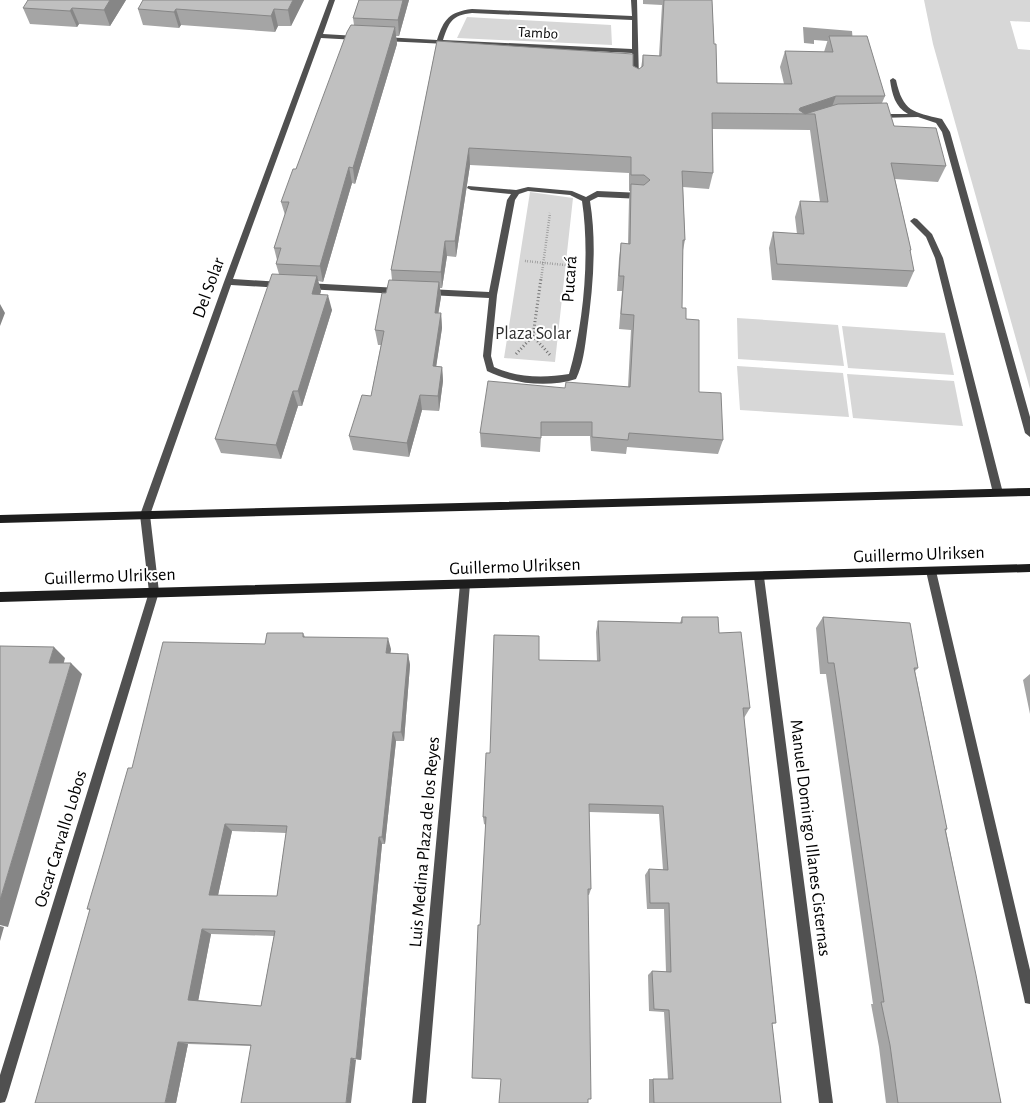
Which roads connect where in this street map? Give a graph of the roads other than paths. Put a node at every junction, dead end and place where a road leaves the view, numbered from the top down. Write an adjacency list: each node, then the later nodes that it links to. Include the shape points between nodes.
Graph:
1 (332, 0): 4 (street, Del Solar)
2 (634, 0): 3 (street)
3 (635, 18): 7 (street, Tambo, via 460,12 447,20); 8 (street)
4 (320, 36): 5 (street); 18 (street, Del Solar)
5 (370, 38)
6 (380, 39): 7 (street, Tambo)
7 (439, 42): 8 (street, Tambo)
8 (635, 51): 10 (street)
9 (893, 80): 12 (street, via 898,102)
10 (636, 82)
11 (870, 116): 12 (street)
12 (920, 116): 24 (street, via 939,121 946,132)
13 (471, 188): 14 (street)
14 (516, 192): 16 (street, via 572,193); 23 (street, Pucará, via 511,200)
15 (642, 196): 16 (street, via 597,194)
16 (586, 200): 23 (street, Pucará, via 589,210 589,267 579,362 573,378 503,376 490,369 487,356)
17 (914, 221): 26 (street, via 929,236 939,258)
18 (228, 282): 19 (street); 27 (street, Del Solar)
19 (287, 285)
20 (297, 285): 21 (street)
21 (405, 291)
22 (415, 291): 23 (street)
23 (494, 295)
24 (1030, 432)
25 (1030, 492): 26 (main road)
26 (998, 493): 27 (main road)
27 (145, 515): 28 (main road); 33 (street, Del Solar)
28 (0, 519)
29 (1030, 568): 30 (main road, Guillermo Ulriksen)
30 (931, 571): 31 (main road, Guillermo Ulriksen); 35 (street)
31 (759, 577): 32 (main road, Guillermo Ulriksen); 38 (street, Manuel Domingo Illanes Cisternas)
32 (465, 584): 33 (main road, Guillermo Ulriksen); 37 (street, Luis Medina Plaza de los Reyes)
33 (154, 592): 34 (main road, Guillermo Ulriksen); 36 (street, Oscar Carvallo Lobos)
34 (0, 597)
35 (1030, 998)
36 (0, 1097)
37 (419, 1103)
38 (826, 1103)

